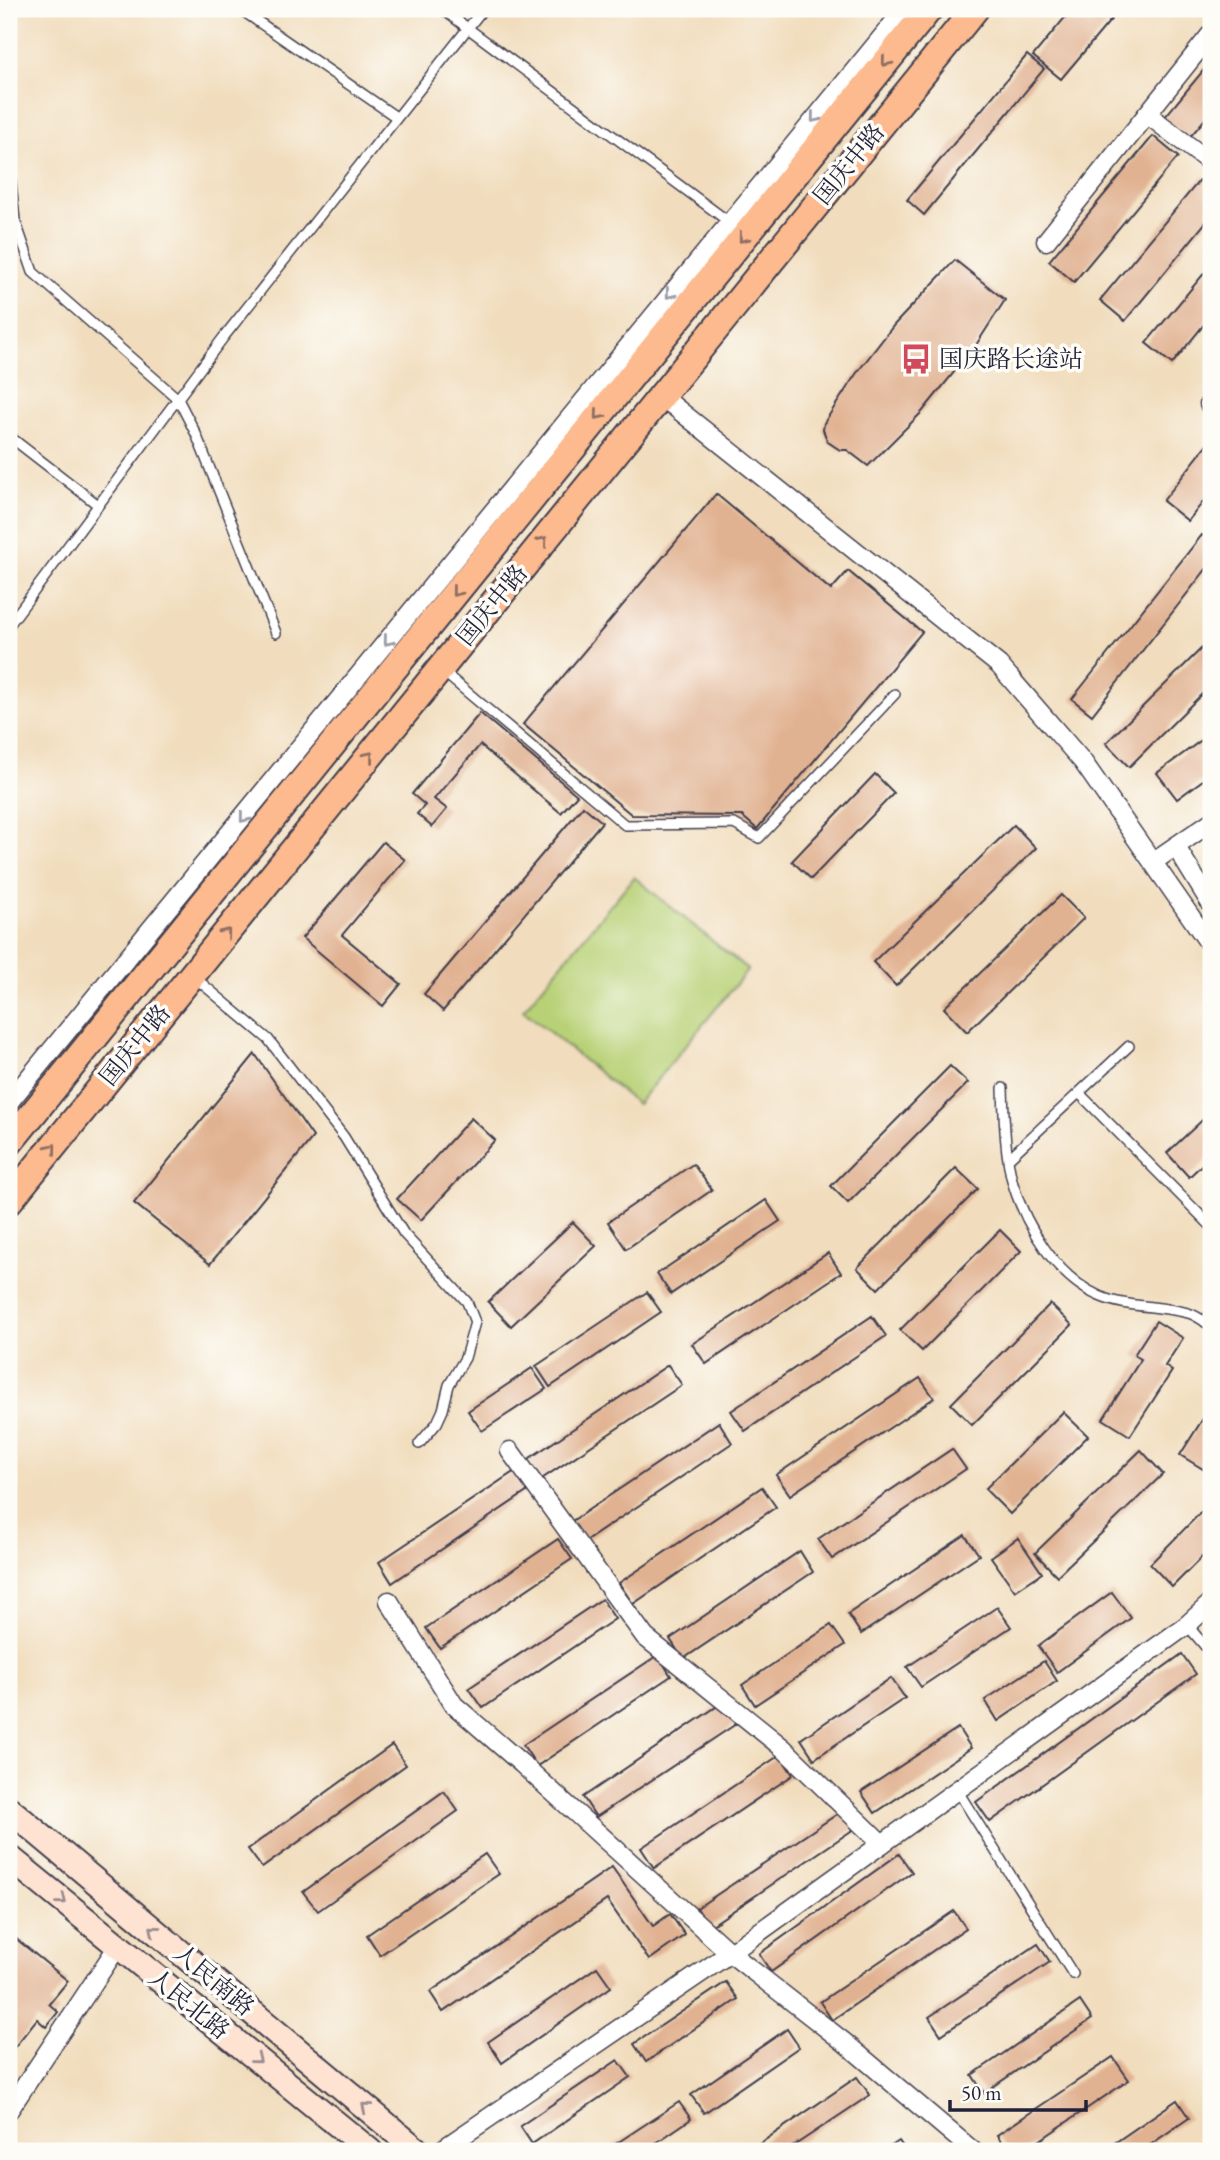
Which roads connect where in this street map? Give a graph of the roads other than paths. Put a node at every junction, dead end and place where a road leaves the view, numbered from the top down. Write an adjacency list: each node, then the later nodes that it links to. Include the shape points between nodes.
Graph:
1 (240, 9): 10 (lane)
2 (442, 9): 7 (lane)
3 (483, 9): 7 (lane)
4 (905, 9): 13 (street, one-way to 13)
5 (929, 9): 33 (main road, 国庆中路, one-way to 33)
6 (975, 9): 15 (main road, 国庆中路)
7 (467, 28): 10 (lane); 13 (lane)
8 (1211, 34): 9 (street)
9 (1147, 114): 11 (street); 14 (street)
10 (396, 117): 16 (lane)
11 (1211, 163)
12 (9, 165): 16 (lane, via 15,220 33,272)
13 (729, 222): 32 (street, one-way to 32)
14 (1046, 241)
15 (661, 396): 21 (main road, 国庆中路, one-way to 15); 25 (street, via 999,666 1083,762)
16 (178, 399): 18 (lane); 20 (lane, via 197,433)
17 (9, 436): 18 (lane)
18 (99, 505): 19 (lane)
19 (9, 625)
20 (276, 633)
21 (440, 669): 22 (lane, via 625,825 734,824 759,838); 28 (main road, 国庆中路, one-way to 21)
22 (895, 694)
23 (1211, 822): 24 (street)
24 (1176, 847): 25 (street); 26 (street)
25 (1154, 862): 27 (street)
26 (1211, 904)
27 (1211, 946)
28 (192, 974): 35 (main road, 国庆中路, one-way to 28); 39 (lane, via 268,1039 344,1137 404,1234 467,1303 475,1322 465,1357 449,1385 437,1423)
29 (1129, 1046): 31 (lane)
30 (1003, 1088): 34 (lane)
31 (1079, 1093): 34 (lane); 36 (lane)
32 (9, 1102)
33 (9, 1143)
34 (1009, 1158): 38 (lane, via 1028,1223 1067,1274 1098,1296 1190,1314)
35 (9, 1200)
36 (1211, 1226)
37 (1211, 1312): 38 (lane)
38 (1208, 1324)
39 (419, 1444)
40 (510, 1451): 47 (street, via 645,1637 783,1748)
41 (389, 1601): 50 (street, via 454,1705)
42 (1211, 1603): 43 (street)
43 (1188, 1625): 44 (lane); 45 (street)
44 (1211, 1653)
45 (957, 1790): 47 (street); 51 (lane)
46 (9, 1809): 54 (main road, 人民南路, one-way to 46)
47 (882, 1844): 50 (street)
48 (9, 1857): 49 (main road, 人民北路, one-way to 49)
49 (118, 1946): 52 (street); 53 (main road, 人民北路, one-way to 53)
50 (730, 1953): 55 (street); 56 (street)
51 (1073, 1975)
52 (9, 2110)
53 (370, 2151)
54 (418, 2151)
55 (440, 2151)
56 (973, 2151)

